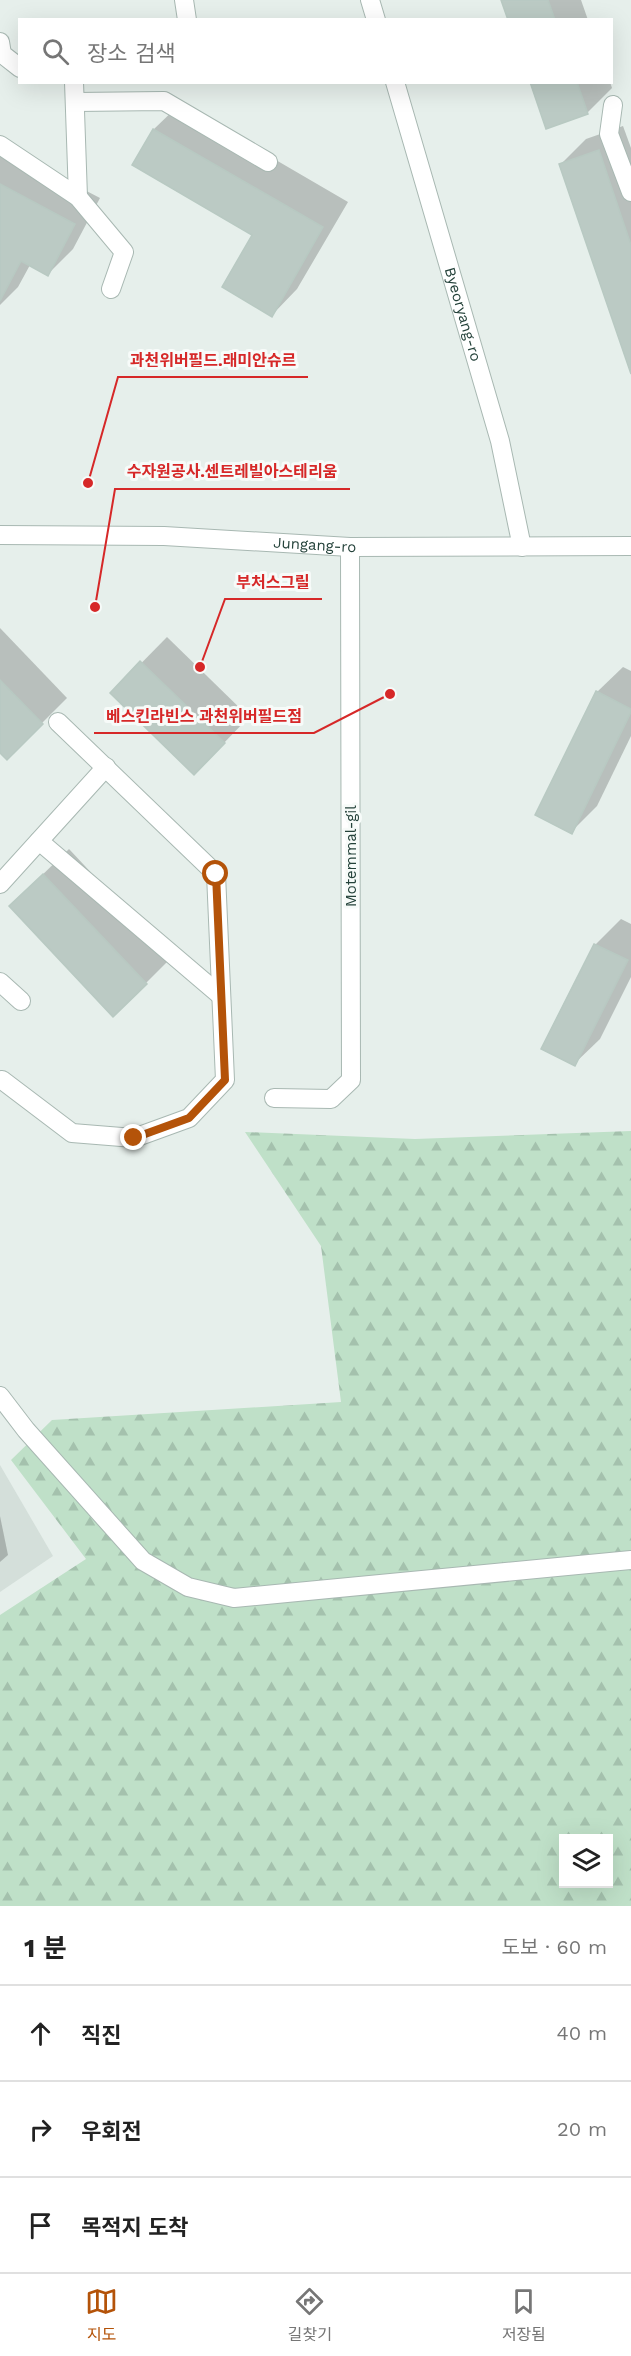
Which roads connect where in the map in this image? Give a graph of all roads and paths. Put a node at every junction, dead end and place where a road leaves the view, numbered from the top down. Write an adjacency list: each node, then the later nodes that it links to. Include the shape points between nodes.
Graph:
1 (184, 0): 3 (street)
2 (370, 0): 4 (street)
3 (187, 18)
4 (375, 18)
5 (1, 50): 6 (street)
6 (18, 66)
7 (74, 84): 9 (street)
8 (396, 84): 19 (street, Byeoryang-ro, via 500,441)
9 (75, 102): 12 (street, via 165,101); 14 (street)
10 (613, 105): 13 (street, via 609,134)
11 (0, 145): 14 (street)
12 (268, 162)
13 (631, 192)
14 (78, 197): 15 (street, via 124,252)
15 (111, 289)
16 (0, 535): 18 (street, Jungang-ro, via 164,536)
17 (631, 546): 19 (street, Jungang-ro)
18 (350, 547): 19 (street, Jungang-ro); 28 (street, Motemmal-gil, via 351,1080 331,1099)
19 (522, 547)
20 (58, 722): 21 (street)
21 (106, 767): 22 (street); 25 (street, via 216,874)
22 (39, 841): 23 (street); 25 (street)
23 (0, 884)
24 (0, 982): 26 (street)
25 (221, 996): 27 (street, via 225,1080 189,1118 134,1138 72,1133)
26 (21, 1001)
27 (2, 1080)
28 (274, 1098)
29 (0, 1396): 30 (street, via 143,1561 188,1587 234,1598)
30 (631, 1560)

